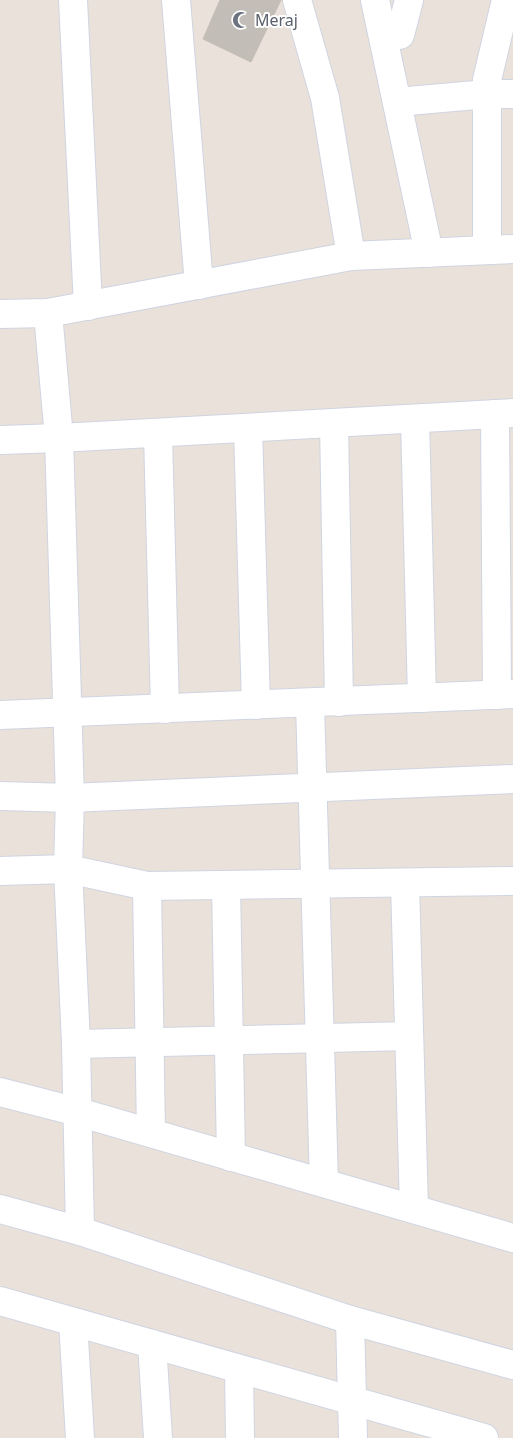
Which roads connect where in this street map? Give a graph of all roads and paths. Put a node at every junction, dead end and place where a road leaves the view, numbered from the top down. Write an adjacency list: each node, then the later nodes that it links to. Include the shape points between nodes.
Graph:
1 (73, 0): 15 (street)
2 (176, 0): 13 (street)
3 (297, 0): 12 (street, via 325,98)
4 (376, 0): 7 (street)
5 (409, 0): 7 (street, via 400,35)
6 (506, 0): 8 (street, via 486,80)
7 (382, 34): 9 (street)
8 (500, 94): 9 (street); 10 (street)
9 (397, 102): 11 (street)
10 (500, 250): 11 (street)
11 (429, 253): 12 (street)
12 (351, 256): 13 (street)
13 (199, 285): 15 (street)
14 (0, 304): 17 (street)
15 (88, 306): 16 (street)
16 (48, 313): 17 (street); 23 (street)
17 (0, 314)
18 (504, 414): 19 (street); 25 (street)
19 (415, 418): 20 (street); 26 (street)
20 (334, 423): 21 (street); 27 (street)
21 (248, 428): 22 (street); 29 (street)
22 (158, 433): 23 (street); 30 (street)
23 (59, 438): 24 (street); 31 (street)
24 (0, 440)
25 (505, 695): 26 (street)
26 (422, 698): 27 (street)
27 (339, 702): 28 (street)
28 (310, 703): 29 (street); 34 (street)
29 (256, 705): 30 (street)
30 (165, 709): 31 (street)
31 (68, 713): 32 (street); 36 (street)
32 (0, 715)
33 (513, 779): 34 (street)
34 (313, 787): 36 (street); 41 (street)
35 (0, 796): 36 (street)
36 (70, 798): 37 (street)
37 (68, 868): 38 (street); 43 (street); 48 (street)
38 (0, 871)
39 (513, 881): 40 (street)
40 (405, 883): 41 (street); 44 (street)
41 (315, 884): 42 (street); 45 (street)
42 (226, 885): 43 (street); 46 (street)
43 (147, 886): 47 (street)
44 (409, 1036): 45 (street); 55 (street)
45 (320, 1038): 46 (street); 53 (street)
46 (229, 1040): 47 (street); 52 (street)
47 (149, 1042): 48 (street); 51 (street)
48 (76, 1044): 50 (street)
49 (0, 1092): 50 (street)
50 (78, 1112): 51 (street); 56 (street)
51 (151, 1134): 52 (street)
52 (231, 1156): 53 (street)
53 (324, 1183): 55 (street)
54 (0, 1209): 56 (street)
55 (414, 1209): 57 (street)
56 (80, 1231): 59 (street)
57 (513, 1238)
58 (0, 1302): 60 (street)
59 (350, 1320): 62 (street); 64 (street)
60 (73, 1322): 61 (street); 66 (street)
61 (152, 1344): 63 (street); 67 (street)
62 (513, 1365)
63 (239, 1369): 64 (street); 68 (street)
64 (352, 1400): 65 (street); 69 (street)
65 (452, 1434): 70 (street)
66 (80, 1438)
67 (158, 1438)
68 (240, 1438)
69 (353, 1438)
70 (484, 1438)

